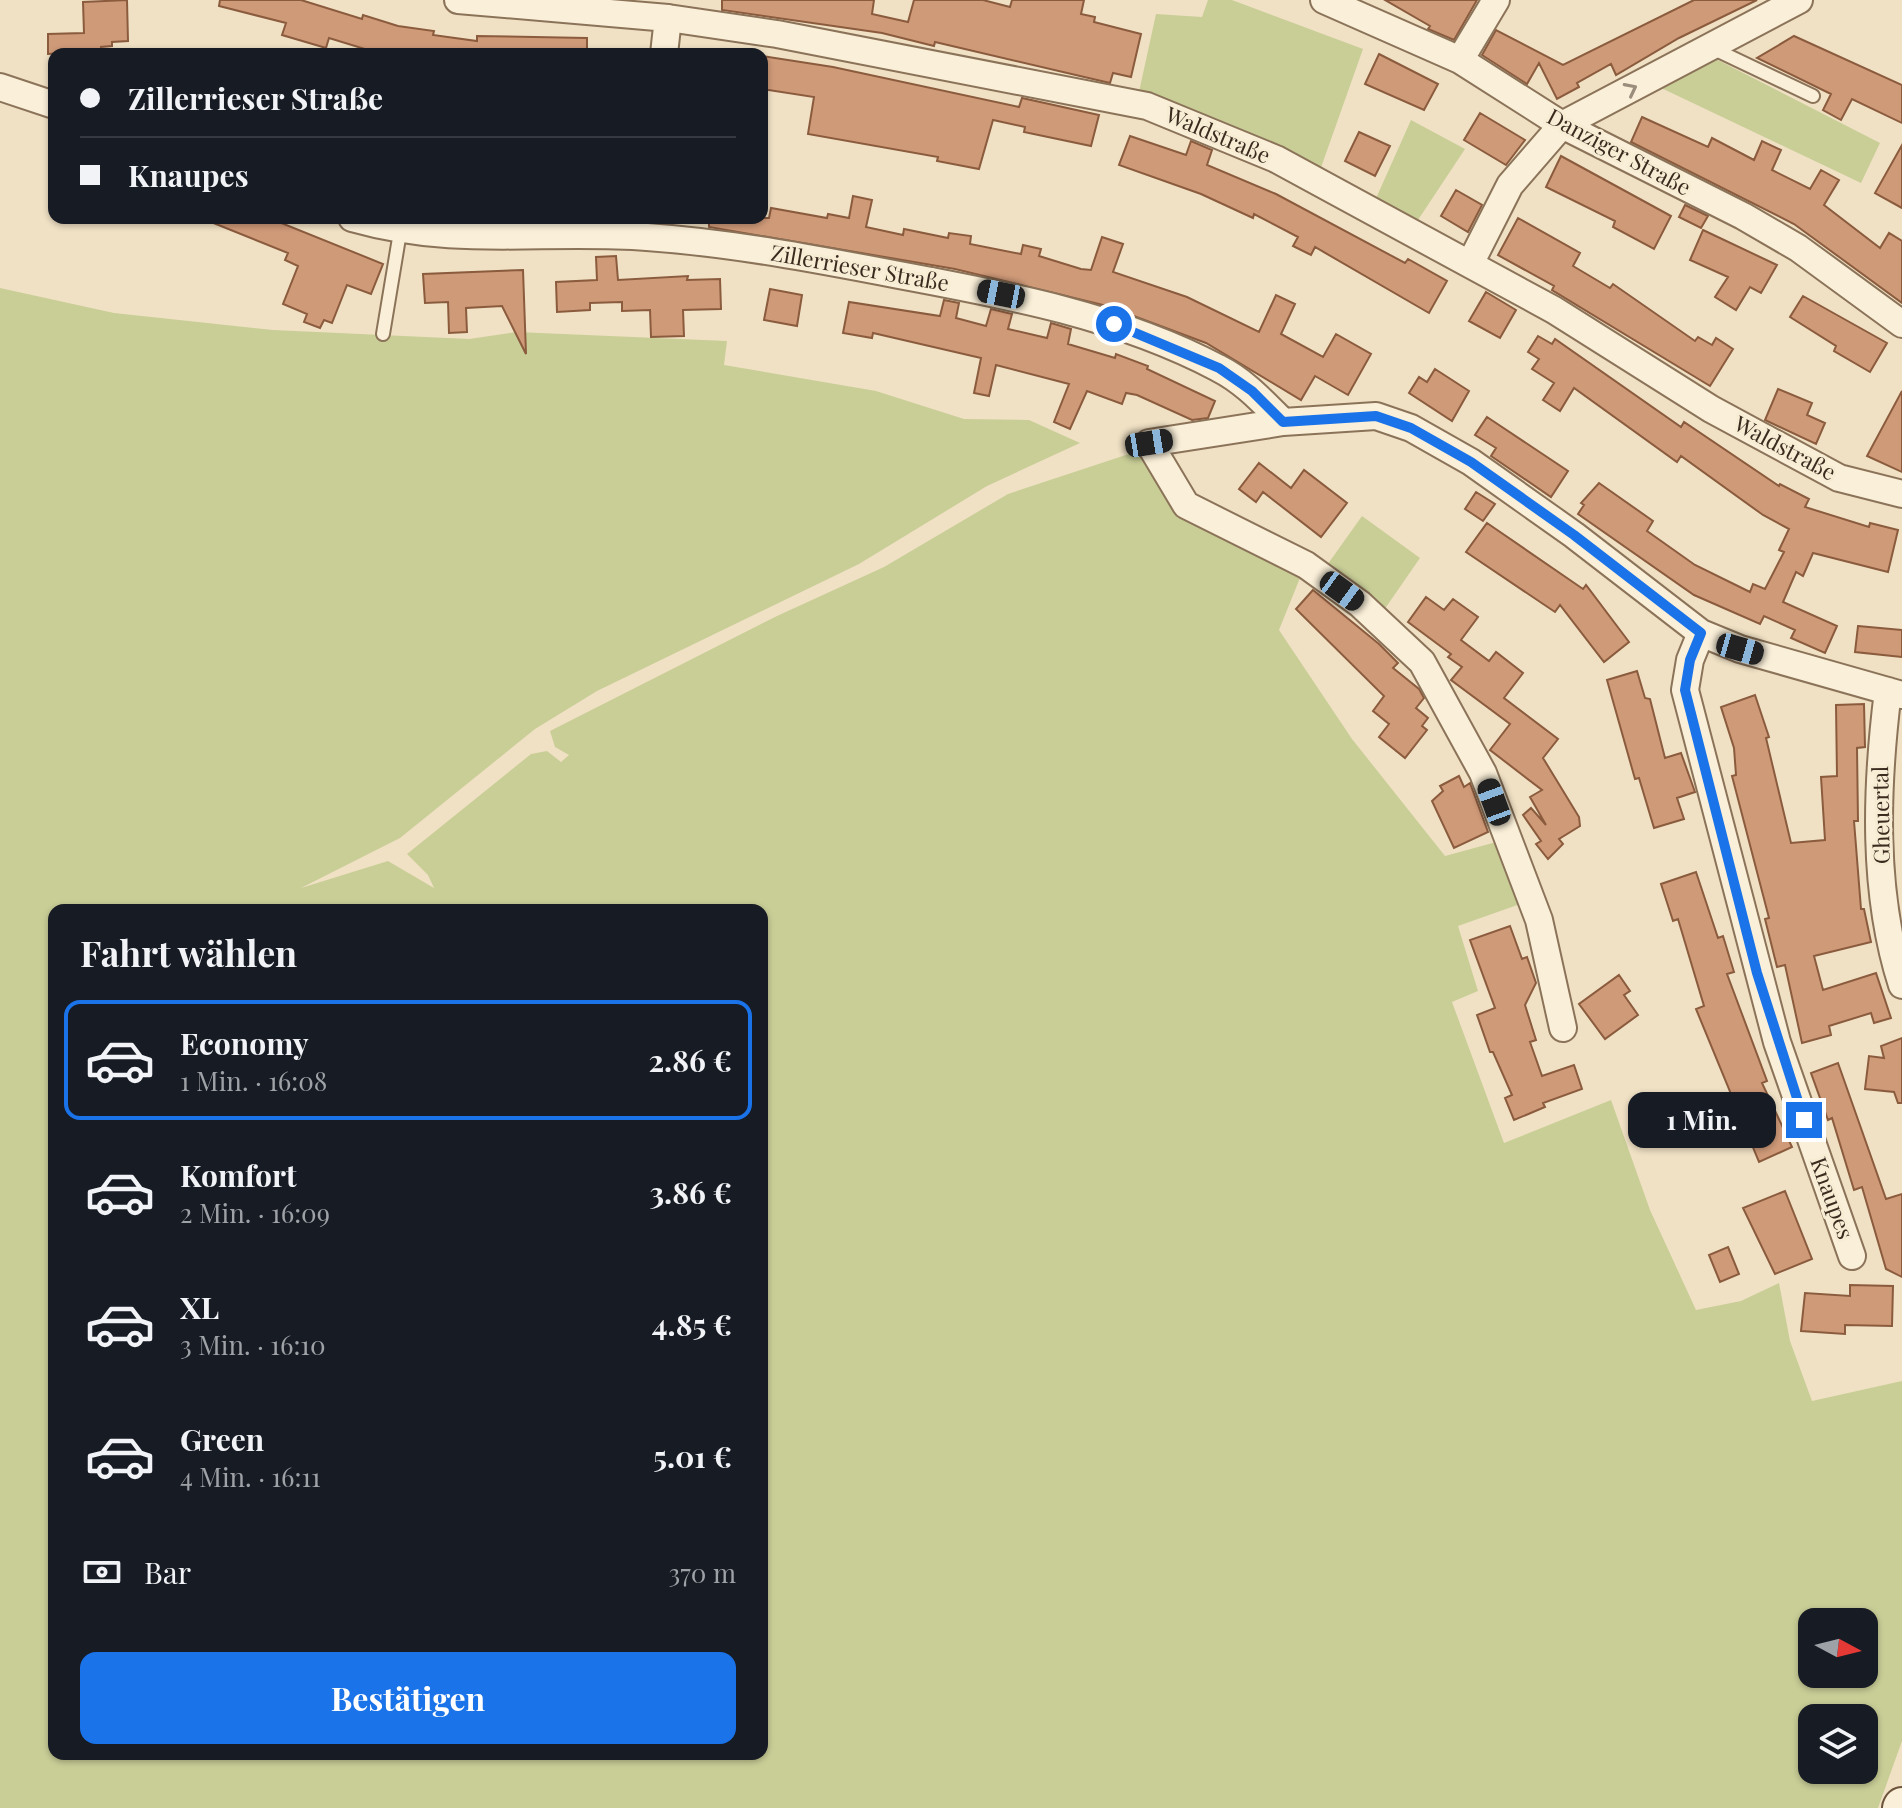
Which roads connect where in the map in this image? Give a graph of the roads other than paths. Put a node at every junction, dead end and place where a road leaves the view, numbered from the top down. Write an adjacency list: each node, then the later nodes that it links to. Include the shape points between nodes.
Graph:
1 (458, 0): 5 (street, Waldstraße)
2 (1324, 0): 8 (street, Danziger Straße)
3 (1496, 0): 8 (street)
4 (1799, 0): 7 (street)
5 (668, 18): 6 (street); 16 (street, Waldstraße, via 1147,106 1276,159)
6 (665, 48)
7 (1712, 48): 10 (lane); 12 (street, one-way to 7)
8 (1460, 60): 12 (street, Danziger Straße)
9 (0, 87): 11 (street)
10 (1813, 96)
11 (48, 103)
12 (1562, 125): 16 (street, via 1510,185); 17 (street, Danziger Straße, via 1798,248)
13 (373, 224): 15 (street, Zillerrieser Straße)
14 (646, 227): 15 (street, Zillerrieser Straße, via 464,238); 19 (street, Zillerrieser Straße, via 1001,294 1114,324 1219,368)
15 (400, 232): 18 (lane)
16 (1470, 264): 20 (street, Waldstraße, via 1711,409 1839,478)
17 (1902, 324)
18 (383, 334)
19 (1283, 422): 21 (street, via 1376,416 1411,428 1471,462); 24 (street, via 1149,443 1186,505 1306,565 1360,604 1422,662 1483,773 1539,920)
20 (1902, 494)
21 (1701, 633): 22 (street); 25 (street, Knaupes, via 1685,690 1777,1042)
22 (1895, 693): 23 (street, Gheuertal, via 1881,750 1882,892)
23 (1902, 985)
24 (1563, 1028)
25 (1852, 1256)

